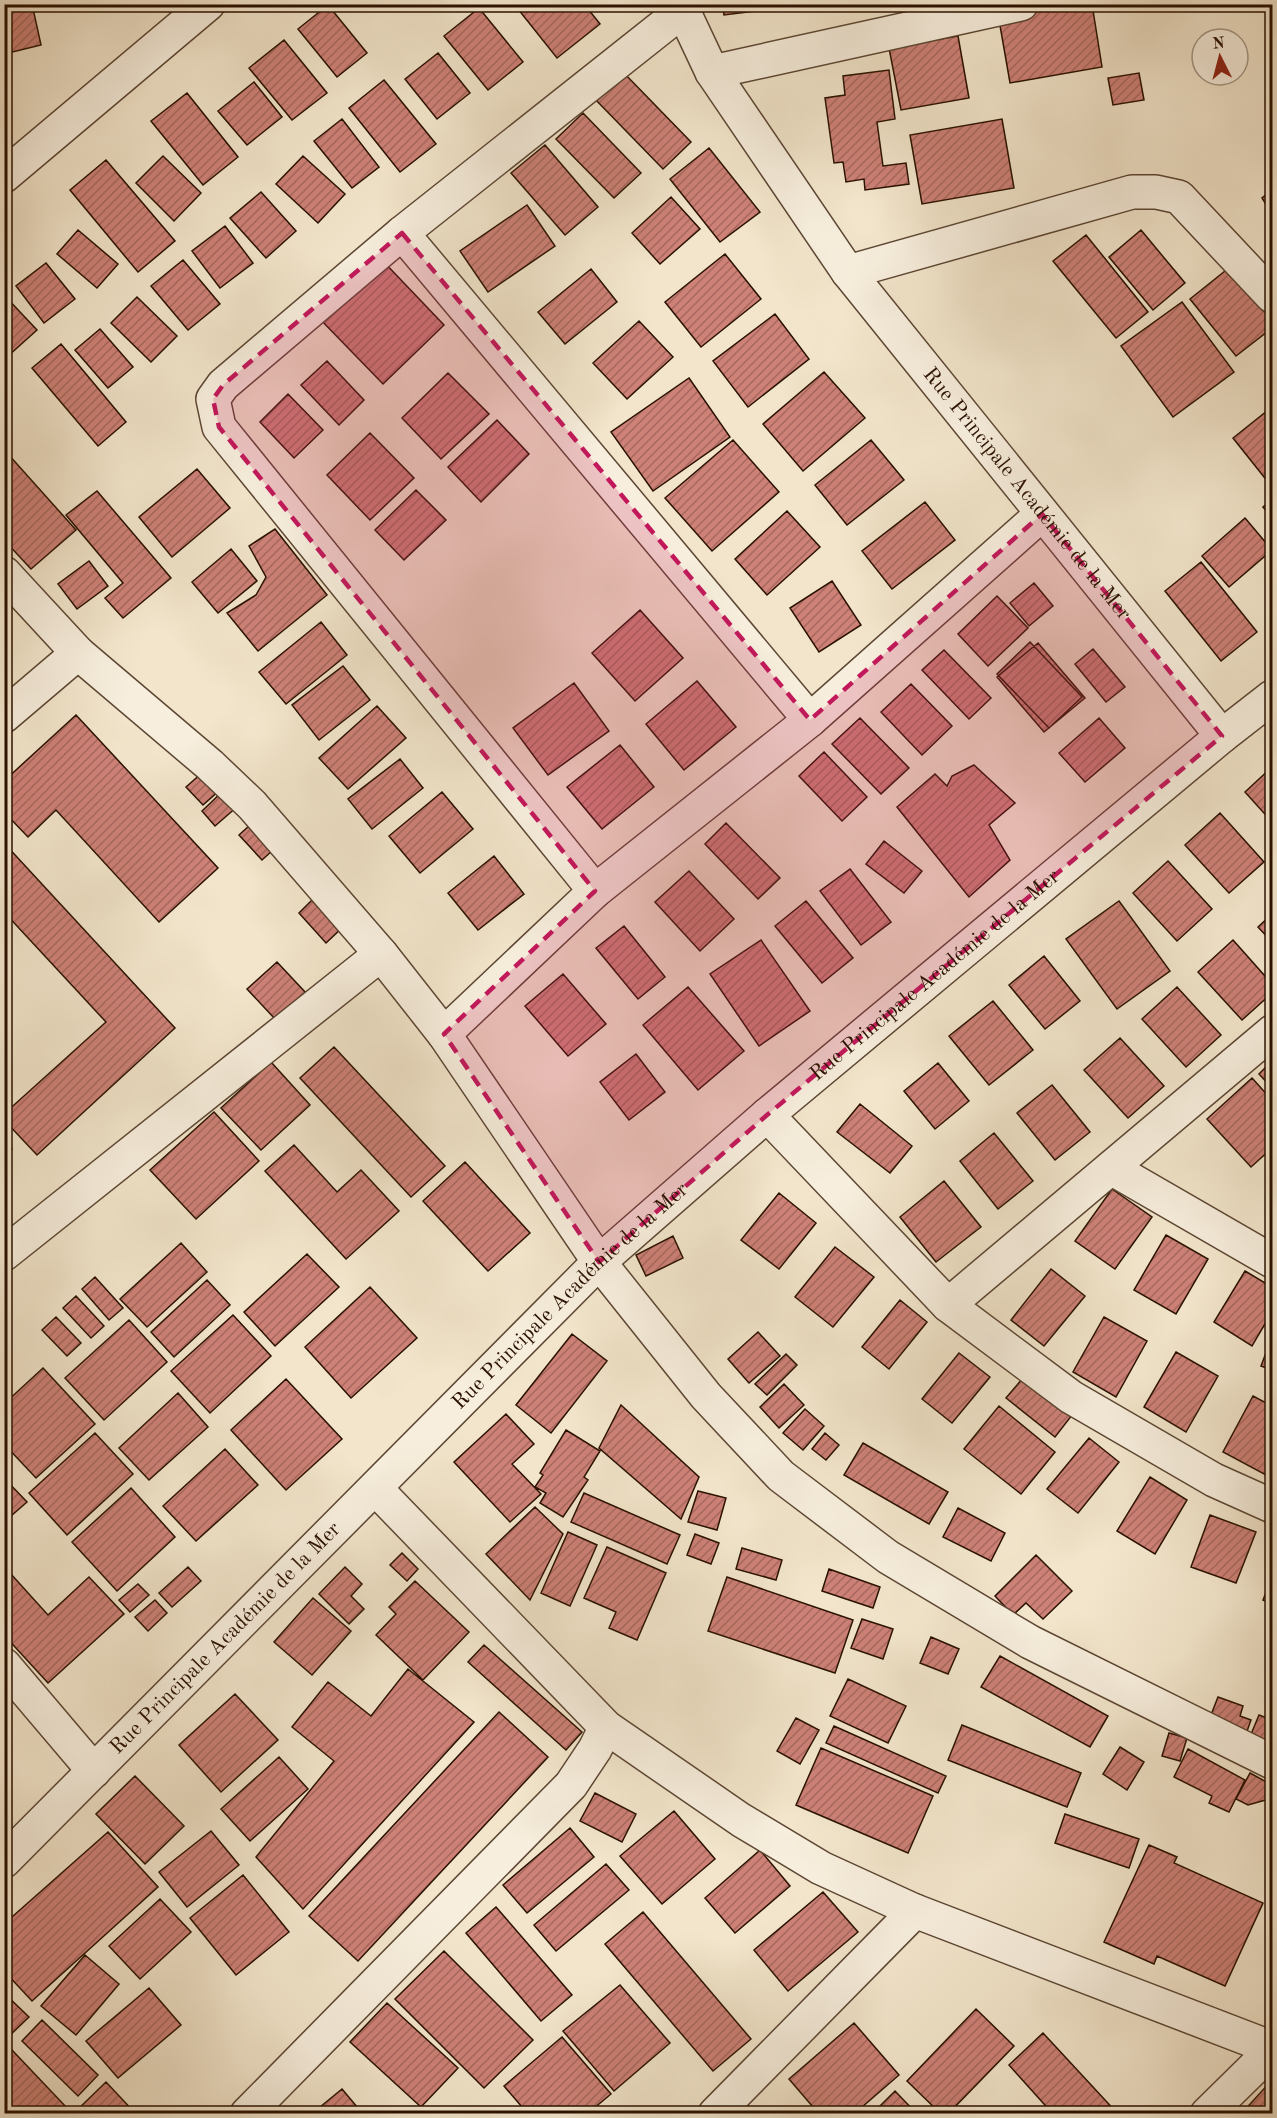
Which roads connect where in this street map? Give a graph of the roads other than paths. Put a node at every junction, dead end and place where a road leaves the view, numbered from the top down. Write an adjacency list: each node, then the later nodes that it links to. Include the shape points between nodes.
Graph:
1 (208, 4): 5 (street)
2 (1021, 4): 4 (street)
3 (681, 8): 4 (street, Rue Principale Académie de la Mer); 6 (street)
4 (712, 72): 7 (street, Rue Principale Académie de la Mer)
5 (4, 176)
6 (402, 233): 14 (street); 16 (street, via 223,385 213,399 219,427)
7 (848, 272): 8 (street, via 1132,192 1156,192 1179,197); 9 (street, Rue Principale Académie de la Mer)
8 (1272, 296)
9 (1042, 514): 14 (street); 15 (street, Rue Principale Académie de la Mer)
10 (4, 573): 11 (street)
11 (78, 653): 13 (street); 17 (street, via 252,805)
12 (1272, 697): 15 (street)
13 (4, 716)
14 (810, 720): 16 (street)
15 (1222, 736): 20 (street, Rue Principale Académie de la Mer)
16 (595, 891): 19 (street)
17 (381, 954): 19 (street); 22 (street)
18 (1272, 1032): 21 (street)
19 (444, 1034): 24 (street)
20 (767, 1115): 24 (street, Rue Principale Académie de la Mer); 25 (street)
21 (1111, 1168): 23 (street); 25 (street)
22 (4, 1254)
23 (1272, 1261)
24 (599, 1262): 26 (street, Rue Principale Académie de la Mer); 30 (street, via 706,1396 781,1476 888,1557 1030,1642)
25 (948, 1305): 27 (street, via 1071,1397 1214,1480)
26 (376, 1489): 29 (street); 31 (street, Rue Principale Académie de la Mer)
27 (1272, 1506)
28 (4, 1665): 31 (street)
29 (606, 1727): 33 (street, via 751,1826 821,1868); 35 (street, via 571,1785)
30 (1272, 1762)
31 (94, 1771): 32 (street, Rue Principale Académie de la Mer)
32 (4, 1861)
33 (915, 1911): 34 (street); 36 (street)
34 (1272, 2049): 37 (street)
35 (248, 2114)
36 (715, 2114)
37 (1207, 2114)

